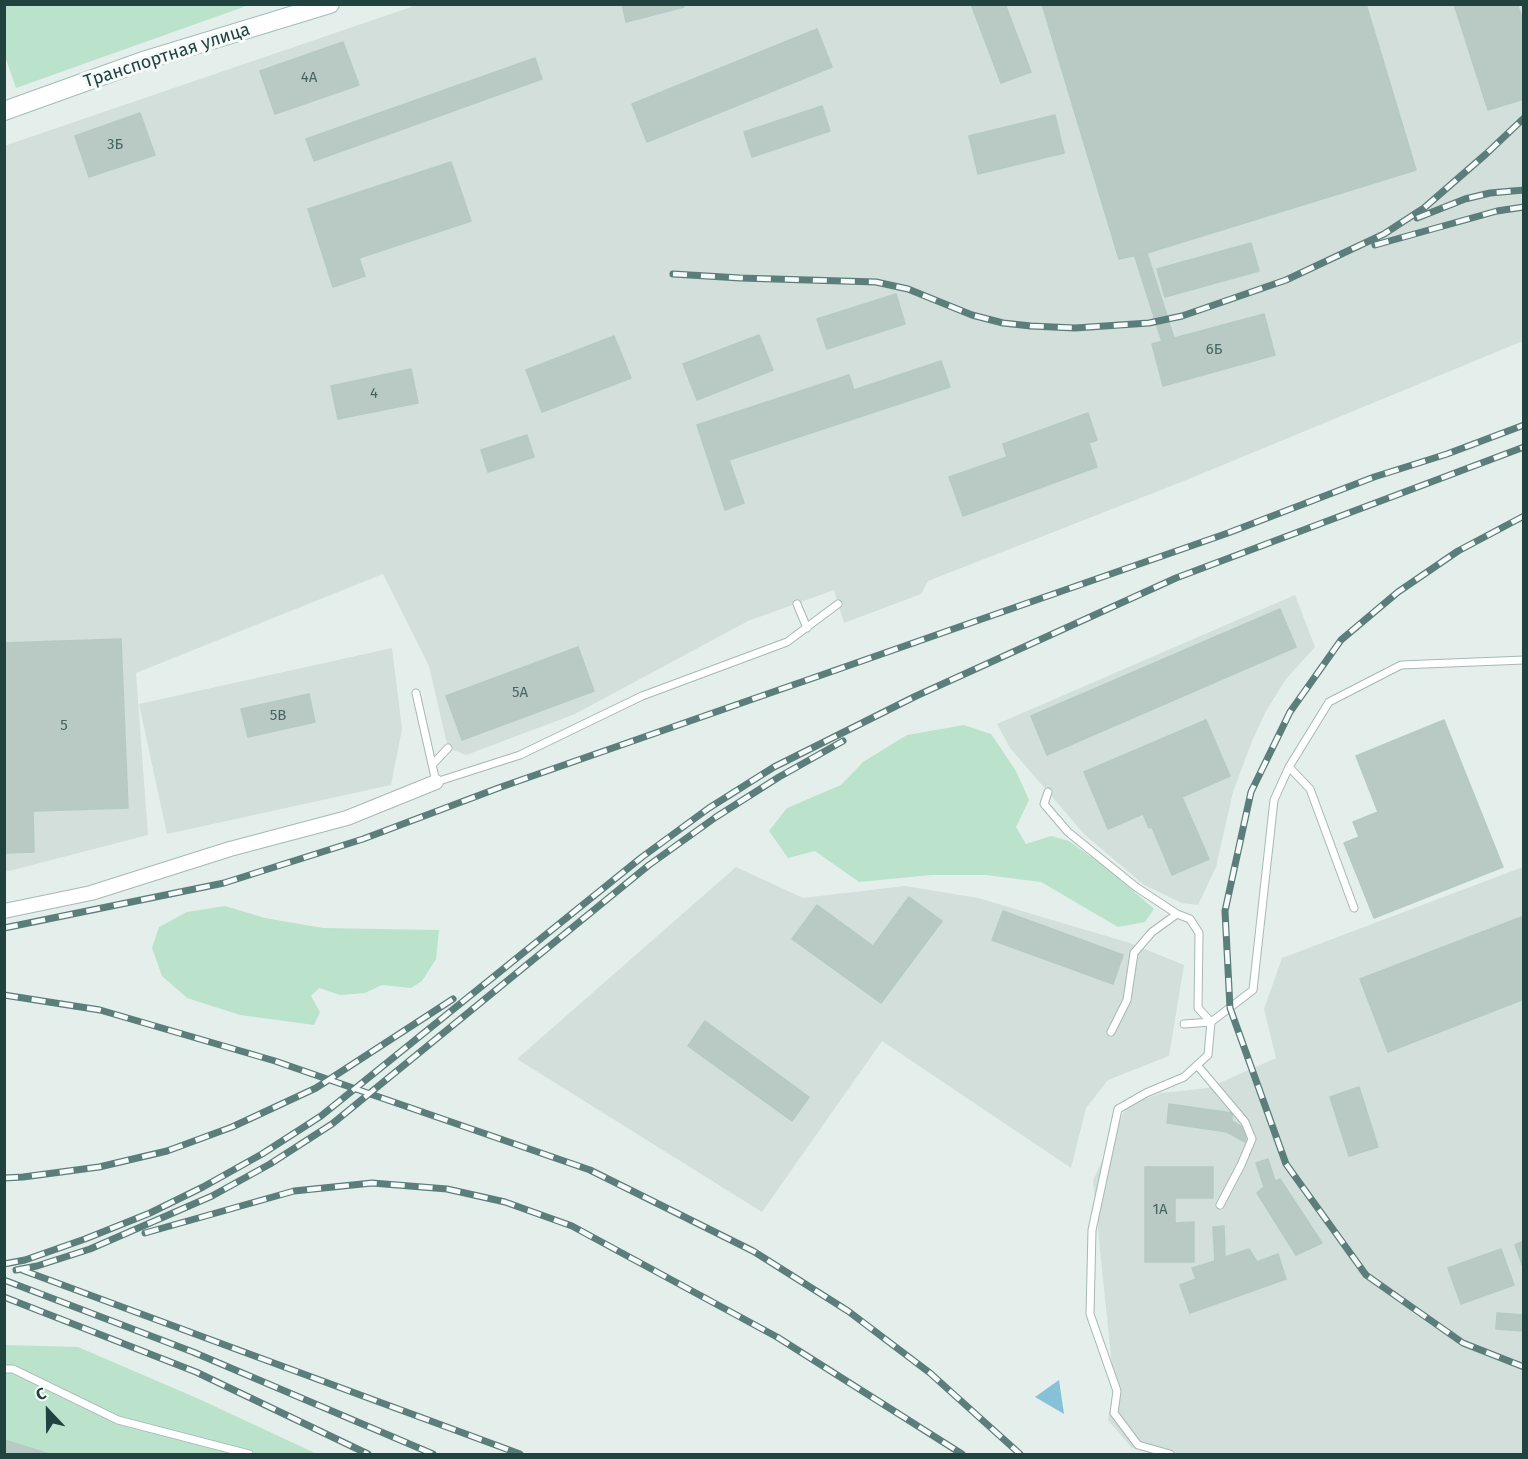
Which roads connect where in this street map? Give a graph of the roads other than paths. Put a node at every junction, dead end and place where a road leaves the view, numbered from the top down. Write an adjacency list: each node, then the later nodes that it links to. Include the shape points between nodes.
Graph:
1 (330, 4): 2 (street, Транспортная улица, via 146,60)
2 (4, 111)
3 (797, 604): 5 (lane)
4 (838, 604): 5 (lane)
5 (807, 628): 11 (lane, via 787,642 642,696 520,755)
6 (1524, 660): 10 (lane, via 1401,664 1329,702)
7 (416, 693): 9 (lane)
8 (448, 748): 9 (lane)
9 (433, 764): 11 (lane)
10 (1289, 767): 13 (lane, via 1310,789); 16 (lane, via 1274,800 1253,990)
11 (436, 782): 14 (street, via 347,818 230,849 91,893)
12 (1048, 792): 15 (lane, via 1044,804 1068,832 1136,888)
13 (1354, 908)
14 (4, 911)
15 (1177, 914): 16 (lane, via 1190,919 1199,933 1198,1008); 18 (lane, via 1152,932 1134,953 1127,1000)
16 (1211, 1022): 17 (lane); 19 (lane, via 1208,1055)
17 (1184, 1024)
18 (1111, 1032)
19 (1197, 1065): 20 (lane, via 1245,1122 1252,1139); 23 (lane, via 1184,1077 1118,1109 1092,1230 1090,1314 1118,1391 1114,1413 1138,1445)
20 (1220, 1205)
21 (4, 1369): 22 (lane, via 14,1369 118,1420)
22 (249, 1455)
23 (1170, 1455)

